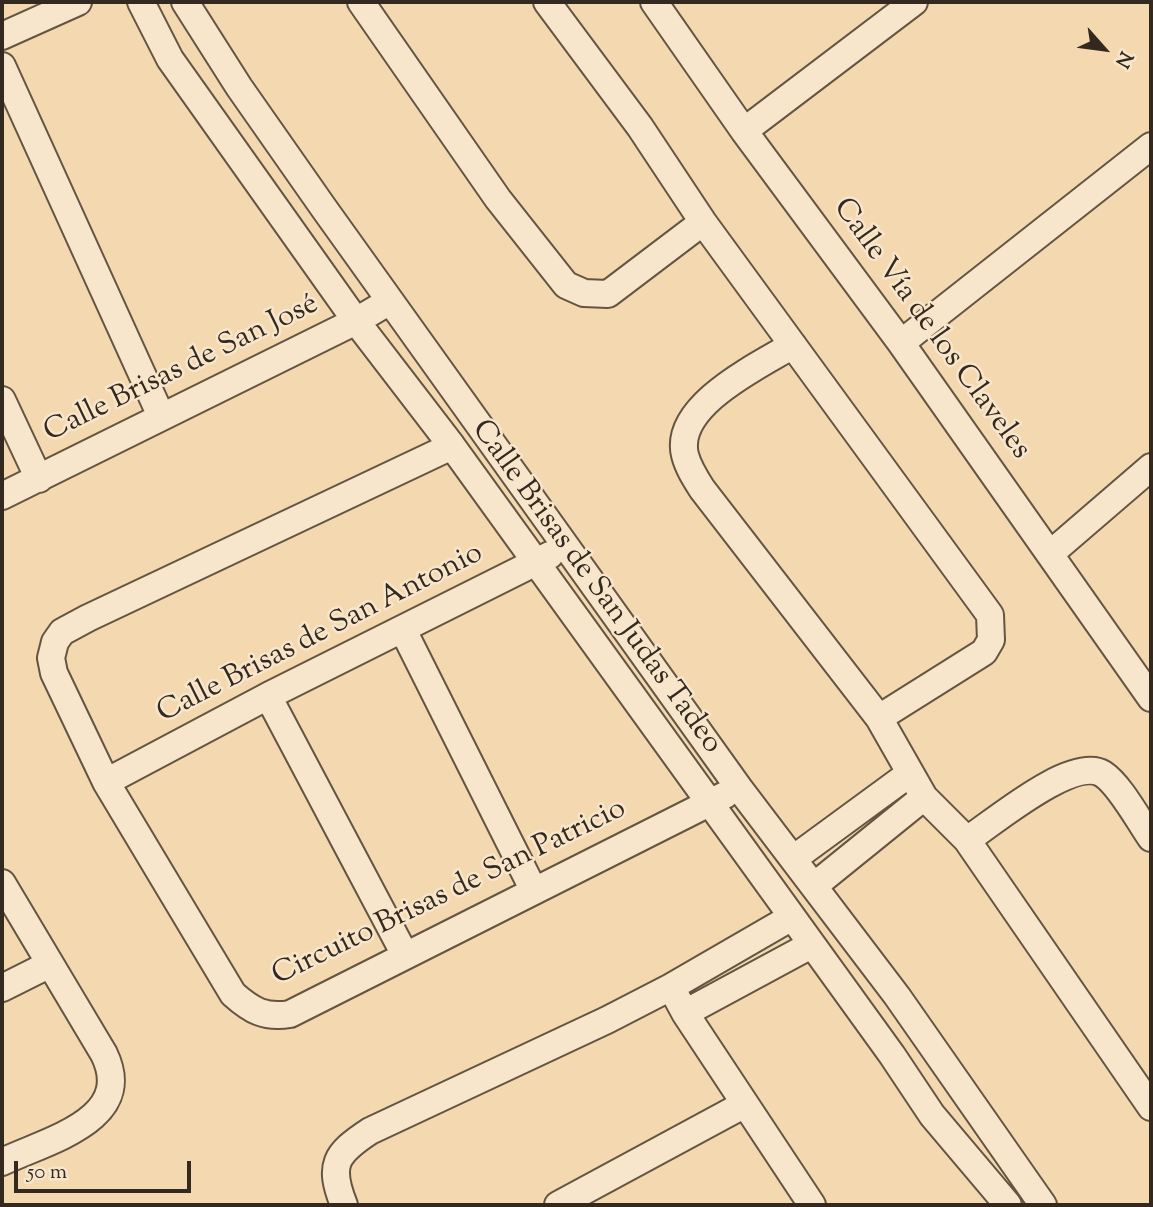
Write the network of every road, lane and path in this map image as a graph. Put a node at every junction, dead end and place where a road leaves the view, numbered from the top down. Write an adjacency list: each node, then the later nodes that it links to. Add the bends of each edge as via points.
1 (78, 2): 8 (street)
2 (141, 2): 14 (street, Calle Brisas de San Judas Tadeo, via 170,59)
3 (185, 2): 13 (street, Calle Brisas de San Judas Tadeo, via 239,87)
4 (361, 2): 12 (street, via 498,199 566,285 584,293 608,294)
5 (547, 2): 12 (street)
6 (654, 2): 10 (street, Calle Vía de los Claveles)
7 (914, 2): 10 (street)
8 (2, 36)
9 (2, 66): 18 (street)
10 (744, 131): 15 (street, Calle Vía de los Claveles)
11 (1151, 146): 15 (street)
12 (704, 222): 16 (street)
13 (390, 301): 14 (street, Calle Brisas de San José); 23 (street, Calle Brisas de San Judas Tadeo)
14 (356, 321): 18 (street, Calle Brisas de San José); 19 (street, Calle Brisas de San Judas Tadeo)
15 (901, 343): 24 (street, Calle Vía de los Claveles)
16 (793, 345): 29 (street, via 697,410 688,424 685,454 702,489); 29 (street, via 990,615 991,640 984,652)
17 (2, 400): 21 (street)
18 (161, 416): 21 (street, Calle Brisas de San José)
19 (452, 446): 25 (street, Calle Brisas de San Judas Tadeo); 31 (street, Circuito Brisas de San Patricio, via 62,632 52,649 54,673)
20 (1151, 467): 24 (street)
21 (39, 479): 22 (street, Calle Brisas de San José)
22 (2, 496)
23 (565, 546): 25 (street, Calle Brisas de San Antonio); 32 (street, Calle Brisas de San Judas Tadeo)
24 (1050, 554): 28 (street, Calle Vía de los Claveles)
25 (535, 565): 26 (street, Calle Brisas de San Antonio); 34 (street, Calle Brisas de San Judas Tadeo)
26 (403, 630): 27 (street, Calle Brisas de San Antonio); 40 (street)
27 (268, 696): 31 (street, Calle Brisas de San Antonio); 43 (street)
28 (1151, 698)
29 (879, 718): 30 (street)
30 (909, 774): 33 (street); 37 (street)
31 (106, 782): 43 (street, Circuito Brisas de San Patricio, via 233,994 256,1012 270,1017 290,1014)
32 (740, 788): 34 (street, Circuito Brisas de San Patricio); 37 (street, Calle Brisas de San Judas Tadeo)
33 (924, 797): 36 (street); 39 (street)
34 (708, 803): 40 (street, Circuito Brisas de San Patricio); 41 (street, Calle Brisas de San Judas Tadeo)
35 (1151, 838): 36 (street, via 1102,773 1079,770 1056,779)
36 (967, 840): 50 (street)
37 (793, 859): 39 (street, Calle Brisas de San Judas Tadeo)
38 (2, 883): 44 (street)
39 (814, 886): 49 (street, Calle Brisas de San Judas Tadeo)
40 (534, 891): 43 (street, Circuito Brisas de San Patricio)
41 (792, 917): 42 (street, Calle Brisas de San Judas Tadeo); 45 (street)
42 (811, 945): 47 (street); 51 (street, Calle Brisas de San Judas Tadeo)
43 (405, 955)
44 (48, 965): 46 (street); 52 (street, via 111,1068 109,1099 87,1122)
45 (671, 987): 47 (street); 53 (street, via 349,1145 334,1172)
46 (2, 988)
47 (685, 1013): 48 (street)
48 (745, 1104): 54 (street); 55 (street)
49 (973, 1105): 51 (street); 57 (street, Calle Brisas de San Judas Tadeo)
50 (1151, 1107)
51 (932, 1115): 56 (street, Calle Brisas de San Judas Tadeo)
52 (2, 1162)
53 (344, 1205)
54 (558, 1205)
55 (811, 1205)
56 (1008, 1205)
57 (1043, 1205)

